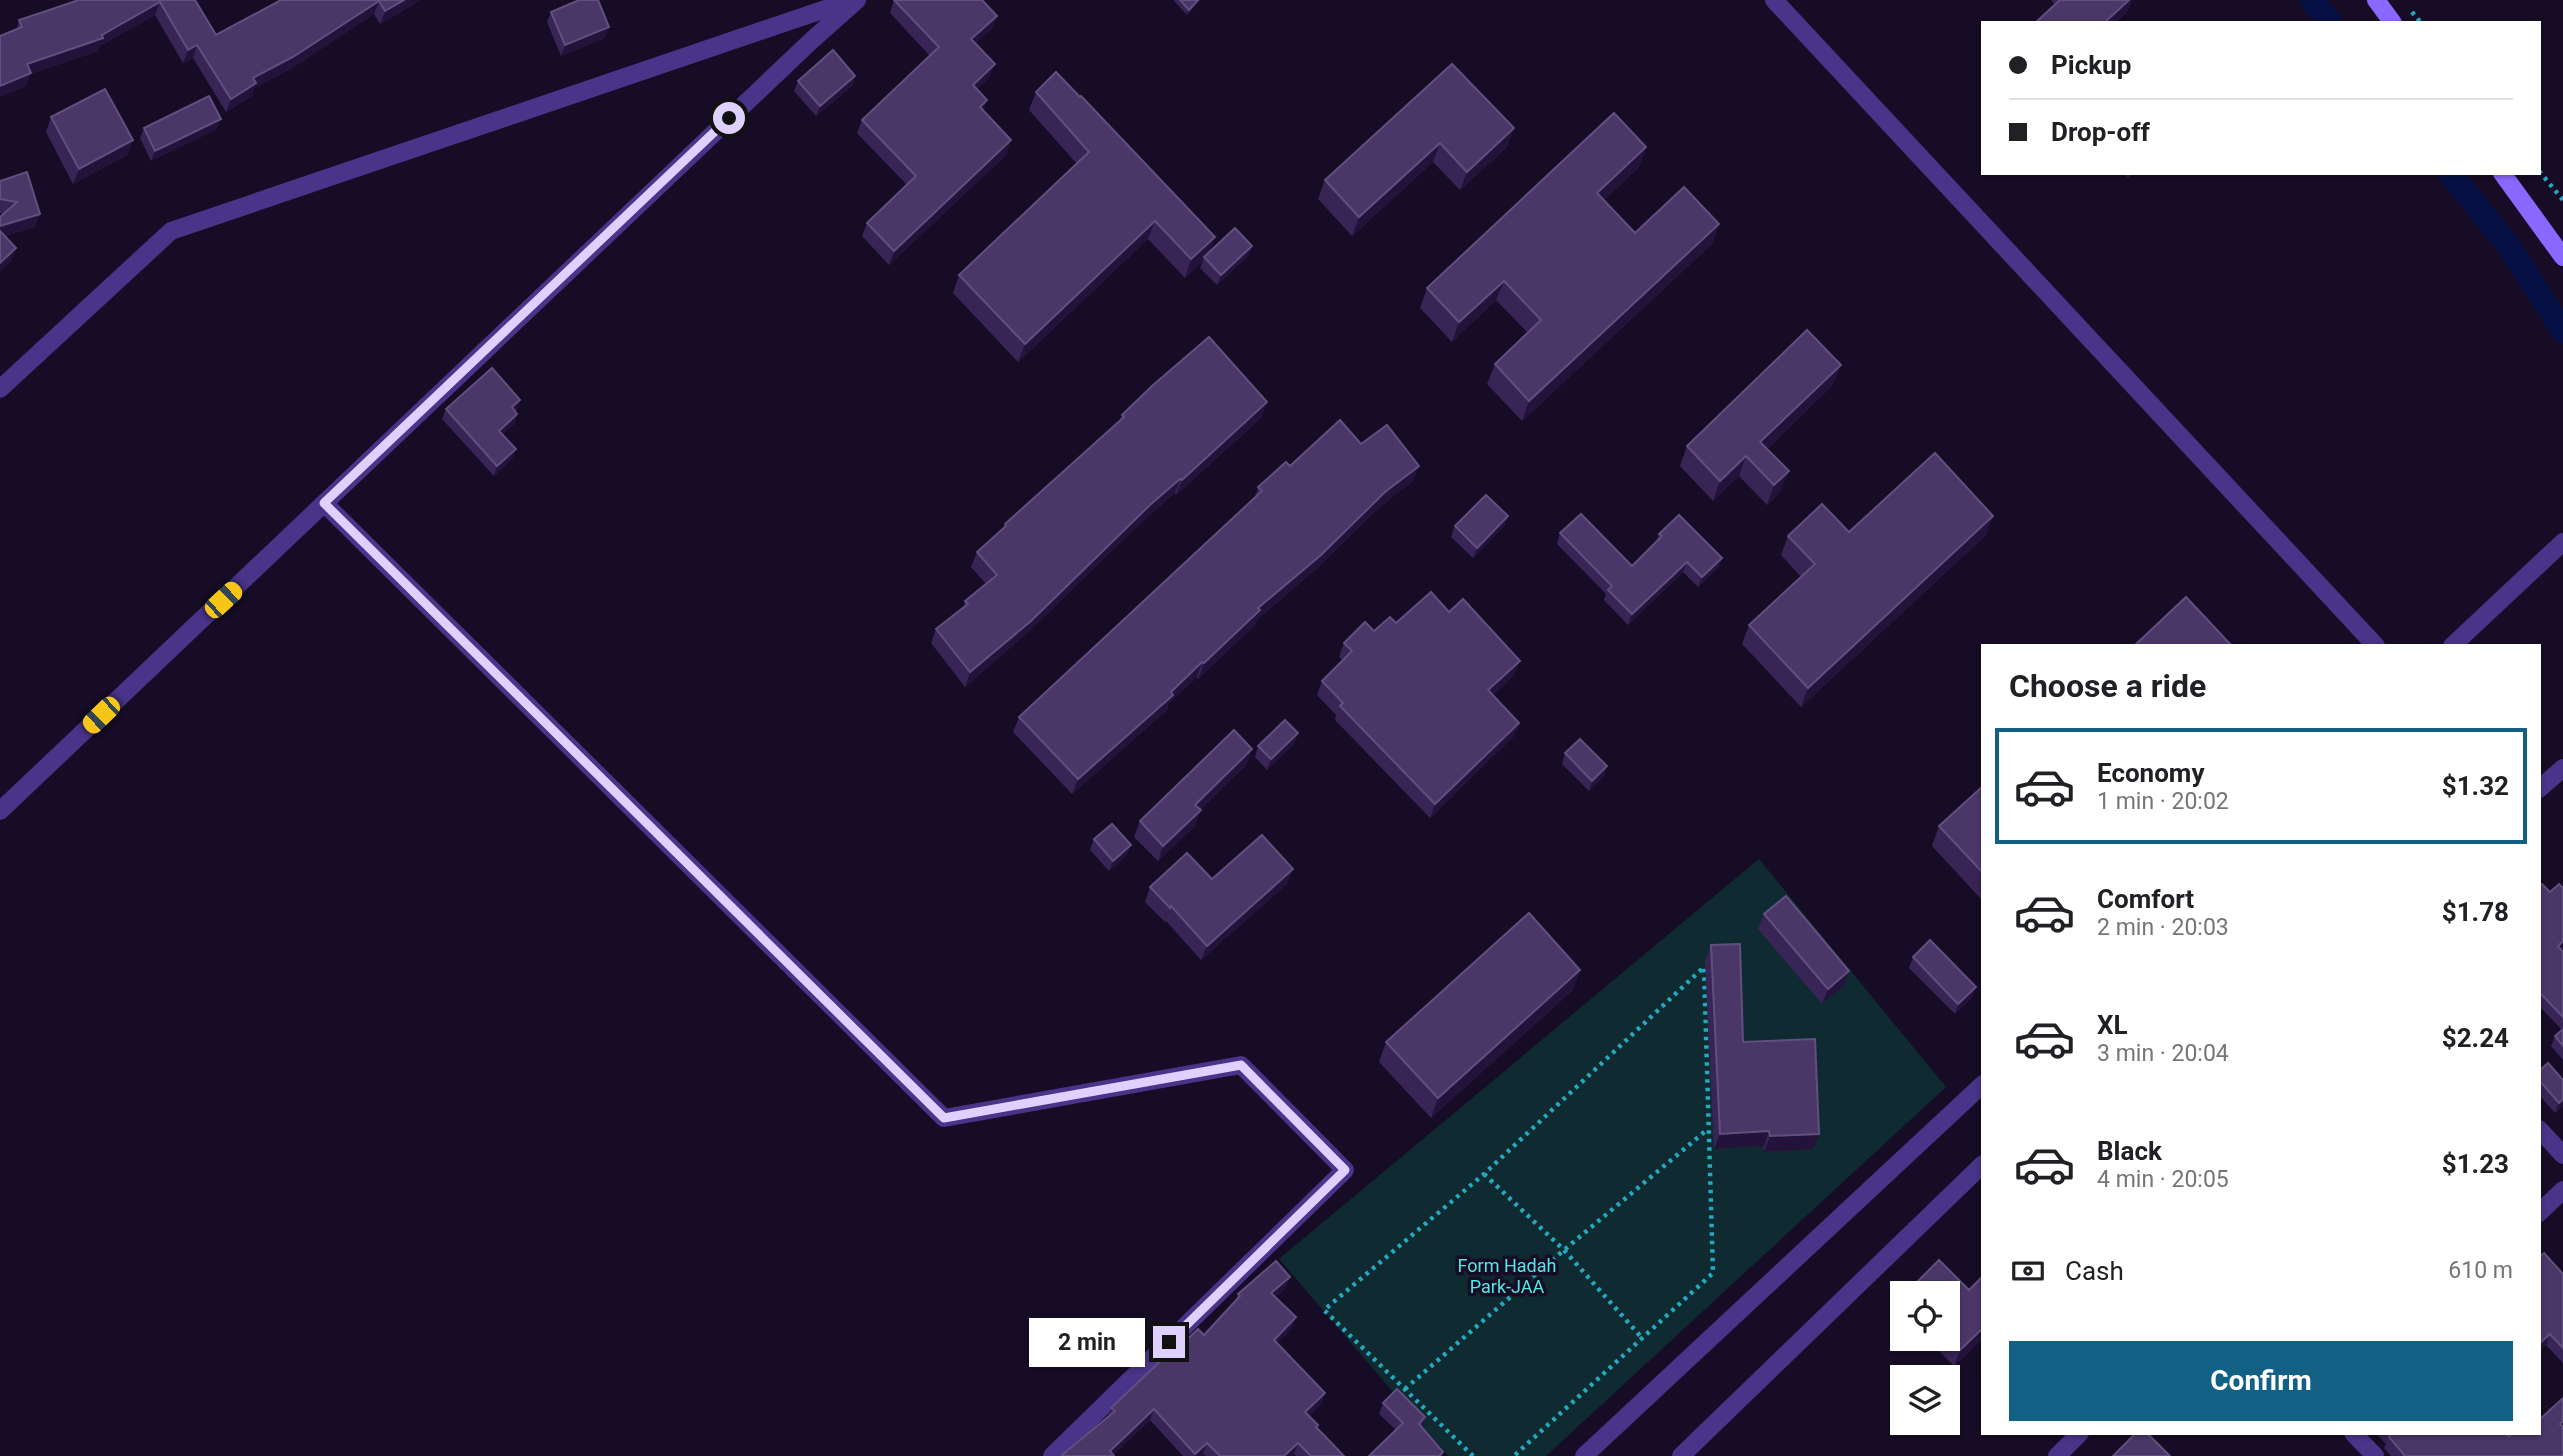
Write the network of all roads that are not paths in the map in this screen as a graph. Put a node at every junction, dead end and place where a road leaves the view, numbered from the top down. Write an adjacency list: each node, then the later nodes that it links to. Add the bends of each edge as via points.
1 (855, 0): 7 (street, via 171,231); 8 (street)
2 (1774, 0): 10 (street)
3 (2376, 0): 4 (main road)
4 (2392, 21)
5 (2503, 175): 6 (main road)
6 (2563, 257)
7 (0, 390)
8 (324, 503): 14 (street); 23 (street, via 944,1118 1241,1065 1345,1170)
9 (2563, 542): 11 (street)
10 (2374, 644)
11 (2454, 644)
12 (2563, 768): 13 (street)
13 (2541, 787)
14 (0, 811)
15 (1981, 1086): 24 (street)
16 (2541, 1131): 17 (street)
17 (2563, 1155)
18 (1981, 1166): 25 (street)
19 (2563, 1190): 20 (street)
20 (2541, 1211)
21 (2078, 1435): 26 (street)
22 (2355, 1435): 27 (street)
23 (1052, 1456)
24 (1584, 1456)
25 (1681, 1456)
26 (2057, 1456)
27 (2375, 1456)

